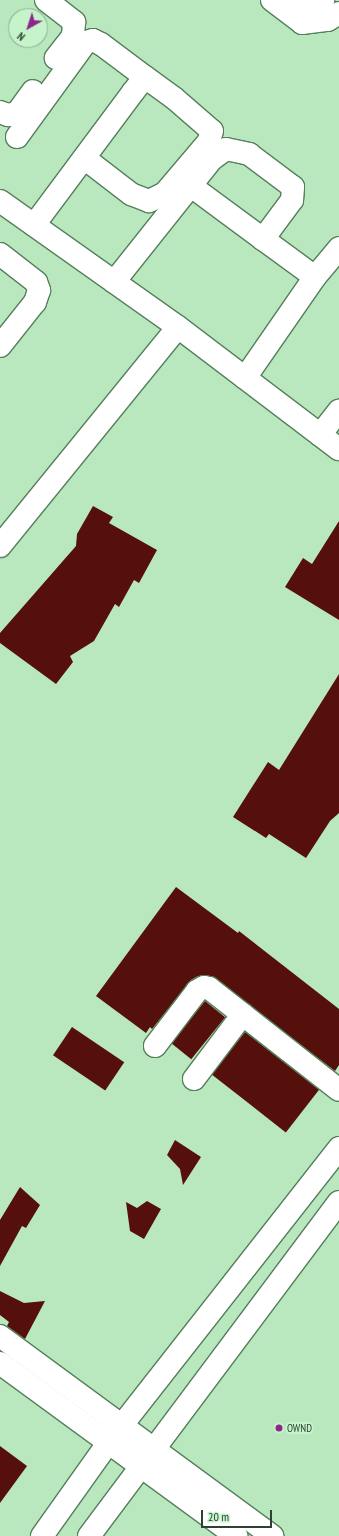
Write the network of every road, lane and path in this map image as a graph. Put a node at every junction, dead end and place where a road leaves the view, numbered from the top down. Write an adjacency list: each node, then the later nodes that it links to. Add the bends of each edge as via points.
1 (46, 0): 7 (street, via 71,18 74,22 73,36 16,113 8,115)
2 (272, 0): 5 (street, via 302,23 328,20)
3 (299, 0): 4 (street, via 316,5)
4 (323, 0)
5 (339, 13)
6 (145, 77): 8 (street, via 101,44 93,40 86,42); 9 (street); 9 (street, via 202,120 212,131 209,141 165,194 149,201 131,194)
7 (0, 112)
8 (17, 137)
9 (84, 158): 12 (street)
10 (191, 186): 13 (street); 13 (street, via 212,159 226,149 249,154 255,158 293,187 292,200); 17 (street)
11 (0, 202): 12 (street)
12 (34, 225): 17 (street)
13 (263, 239): 16 (street)
14 (339, 248): 16 (street)
15 (0, 254): 19 (street, via 36,282 39,290 35,302)
16 (315, 277): 20 (street)
17 (114, 282): 18 (street)
18 (178, 327): 20 (street); 24 (street)
19 (0, 346)
20 (245, 378): 22 (street)
21 (339, 411): 22 (street)
22 (320, 435): 23 (street)
23 (339, 449)
24 (0, 546)
25 (243, 1014): 26 (street, via 204,987 197,991); 27 (street); 28 (street)
26 (155, 1046)
27 (194, 1079)
28 (339, 1090)
29 (339, 1148): 33 (street)
30 (339, 1202): 35 (street)
31 (0, 1336): 33 (street)
32 (0, 1363): 34 (street)
33 (121, 1425): 34 (street); 35 (street)
34 (108, 1443): 35 (street); 36 (street)
35 (146, 1457): 37 (street); 38 (street); 39 (street)
36 (42, 1536)
37 (89, 1536)
38 (236, 1536)
39 (272, 1536)

